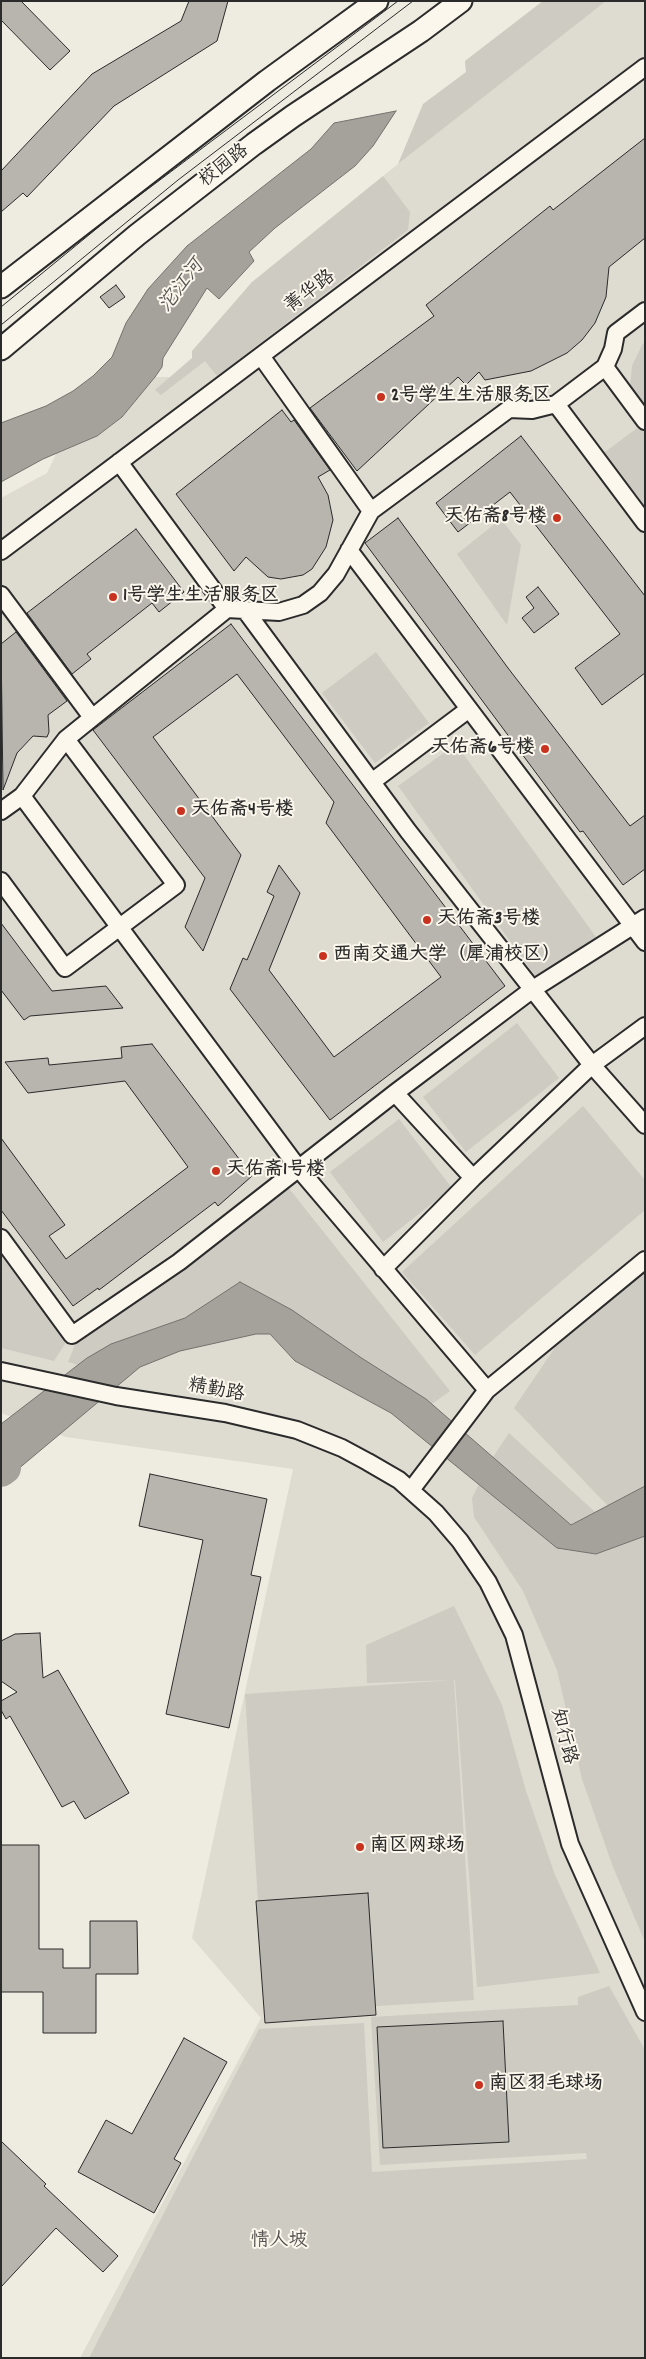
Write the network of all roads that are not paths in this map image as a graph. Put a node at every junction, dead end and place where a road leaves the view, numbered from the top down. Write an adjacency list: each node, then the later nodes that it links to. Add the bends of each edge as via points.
1 (461, 1): 6 (street, 校园路, via 293,116 137,235)
2 (371, 6): 4 (street, via 267,81)
3 (645, 67): 7 (street, 菁华路)
4 (1, 287)
5 (645, 311): 8 (street, via 616,333)
6 (1, 349)
7 (261, 356): 11 (street, 菁华路); 12 (street)
8 (605, 367): 9 (street); 10 (street)
9 (556, 404): 12 (street, via 532,410 509,409); 13 (street)
10 (645, 421)
11 (119, 462): 15 (street, 菁华路); 17 (street)
12 (372, 512): 14 (street)
13 (645, 523)
14 (349, 550): 18 (street, via 336,574 320,593 303,605 279,612); 19 (street)
15 (1, 551)
16 (1, 595): 20 (street)
17 (227, 608): 18 (street); 20 (street)
18 (245, 610): 22 (street)
19 (469, 708): 22 (street); 26 (street)
20 (91, 716): 21 (street)
21 (66, 739): 23 (street); 27 (street, via 176,885)
22 (373, 781): 29 (street, via 408,831)
23 (22, 796): 24 (street); 27 (street)
24 (1, 811)
25 (1, 882): 27 (street, via 65,968)
26 (639, 922): 28 (street); 29 (street)
27 (119, 928): 34 (street)
28 (645, 942)
29 (533, 989): 31 (street); 32 (street)
30 (645, 1026): 31 (street)
31 (592, 1065): 33 (street); 35 (street)
32 (395, 1093): 34 (street); 35 (street)
33 (645, 1125)
34 (299, 1169): 36 (street, via 179,1262 72,1335); 38 (street)
35 (473, 1178): 38 (street)
36 (1, 1238)
37 (645, 1260): 40 (street)
38 (383, 1269): 40 (street)
39 (1, 1371): 41 (street, 精勤路, via 290,1428 342,1448)
40 (488, 1390): 41 (street)
41 (411, 1490): 42 (street, 知行路, via 460,1541 503,1608 521,1656 570,1844)
42 (645, 2012)

